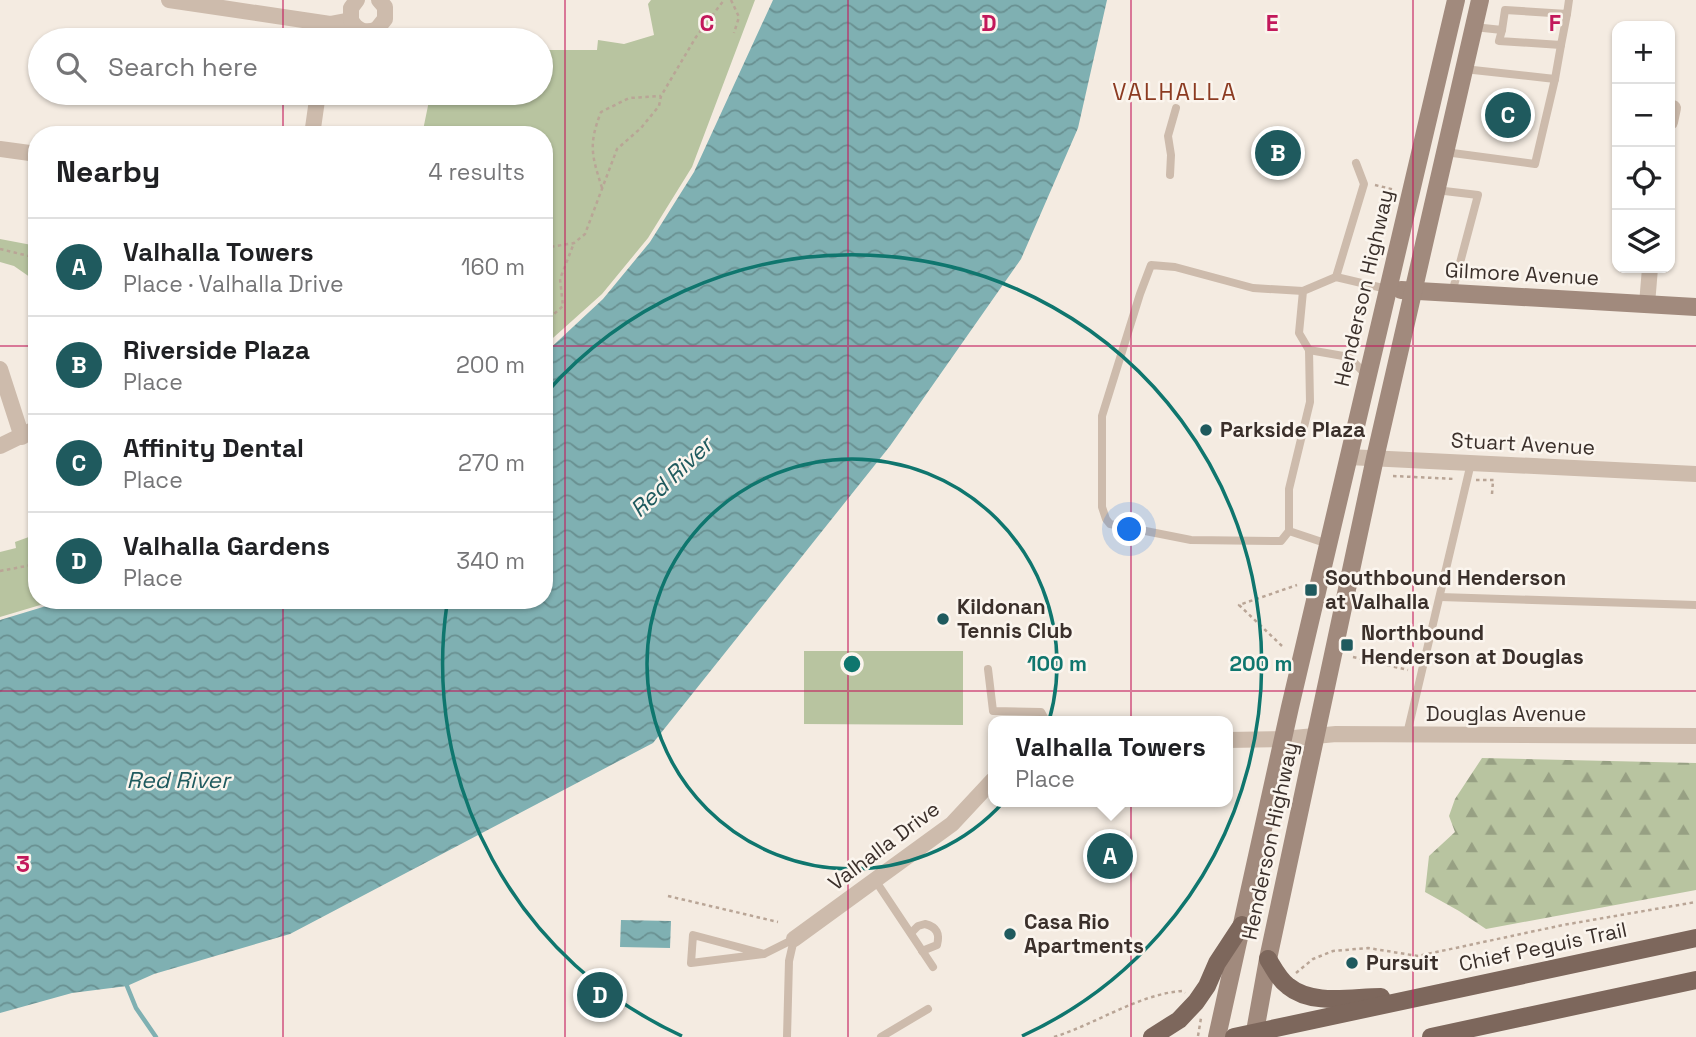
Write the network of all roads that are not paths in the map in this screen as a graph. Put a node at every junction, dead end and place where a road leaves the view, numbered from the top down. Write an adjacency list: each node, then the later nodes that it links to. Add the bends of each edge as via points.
1 (169, 0): 7 (street)
2 (357, 0): 9 (street)
3 (379, 0): 14 (street, via 386,12)
4 (1456, 0): 30 (main road, Henderson Highway)
5 (1480, 0): 10 (main road, Henderson Highway)
6 (1569, 0): 8 (lane)
7 (257, 7): 11 (street)
8 (1567, 14): 15 (lane, via 1505,10); 16 (lane)
9 (351, 20): 12 (street); 13 (street)
10 (1474, 27): 15 (lane); 17 (main road, Henderson Highway)
11 (317, 28)
12 (336, 28)
13 (358, 28)
14 (378, 28)
15 (1502, 30): 16 (lane, via 1499,41)
16 (1562, 45): 18 (lane)
17 (1464, 69): 18 (lane); 23 (main road, Henderson Highway)
18 (1555, 79): 23 (lane, via 1535,164)
19 (316, 105): 21 (street)
20 (1176, 108): 26 (lane, via 1168,136)
21 (313, 126)
22 (0, 149): 24 (street)
23 (1445, 152): 27 (main road, Henderson Highway)
24 (28, 153)
25 (1356, 163): 29 (lane, via 1364,184)
26 (1170, 175)
27 (1436, 190): 31 (main road, Henderson Highway); 33 (lane, via 1478,195)
28 (1650, 273): 34 (street)
29 (1336, 277): 30 (lane); 32 (lane)
30 (1387, 289): 31 (main road, Gilmore Avenue); 38 (main road, Henderson Highway)
31 (1413, 290): 33 (main road, Gilmore Avenue); 43 (main road, Henderson Highway)
32 (1303, 291): 36 (lane, via 1299,333); 46 (lane, via 1253,288 1151,265 1102,416 1102,507 1110,524 1192,540 1280,541)
33 (1452, 293): 34 (main road, Gilmore Avenue)
34 (1647, 304): 35 (main road, Gilmore Avenue)
35 (1696, 307)
36 (1310, 350): 38 (lane, via 1345,355); 46 (lane, via 1310,402 1289,489)
37 (0, 369): 40 (street)
38 (1367, 377): 42 (main road, Henderson Highway)
39 (28, 433): 40 (street)
40 (22, 437): 41 (street)
41 (0, 446)
42 (1348, 457): 43 (street, Stuart Avenue); 47 (main road, Henderson Highway)
43 (1375, 458): 44 (street, Stuart Avenue); 53 (main road, Henderson Highway)
44 (1471, 463): 45 (street, Stuart Avenue); 48 (lane)
45 (1696, 474)
46 (1289, 531): 47 (lane)
47 (1328, 544): 55 (main road, Henderson Highway)
48 (1440, 597): 49 (lane); 52 (lane)
49 (1696, 605)
50 (988, 669): 51 (lane, via 993,711 1041,712)
51 (1043, 716)
52 (1407, 734): 53 (street, Douglas Avenue); 54 (street, Douglas Avenue)
53 (1316, 736): 55 (street); 65 (main road, Henderson Highway)
54 (1696, 736)
55 (1283, 739): 56 (street); 59 (main road, Henderson Highway)
56 (1233, 740)
57 (988, 785): 58 (street, Valhalla Drive, via 952,824)
58 (875, 880): 60 (lane); 62 (street, Valhalla Drive)
59 (1242, 925): 73 (main road, via 1192,1008); 74 (main road, Henderson Highway)
60 (911, 933): 63 (lane); 63 (lane, via 925,924 935,928 937,945)
61 (1696, 937): 68 (main road, Chief Peguis Trail)
62 (793, 939): 64 (lane); 71 (lane)
63 (922, 950): 66 (lane)
64 (764, 954): 64 (lane, via 691,963 693,935)
65 (1268, 960): 68 (main road, via 1286,985 1301,994); 70 (main road, Henderson Highway)
66 (933, 967)
67 (1696, 980): 76 (main road)
68 (1412, 998): 70 (main road, Chief Peguis Trail)
69 (928, 1010): 72 (lane)
70 (1254, 1035): 75 (main road, Chief Peguis Trail)
71 (787, 1037)
72 (881, 1037)
73 (1152, 1037)
74 (1217, 1037)
75 (1234, 1037)
76 (1431, 1037)

